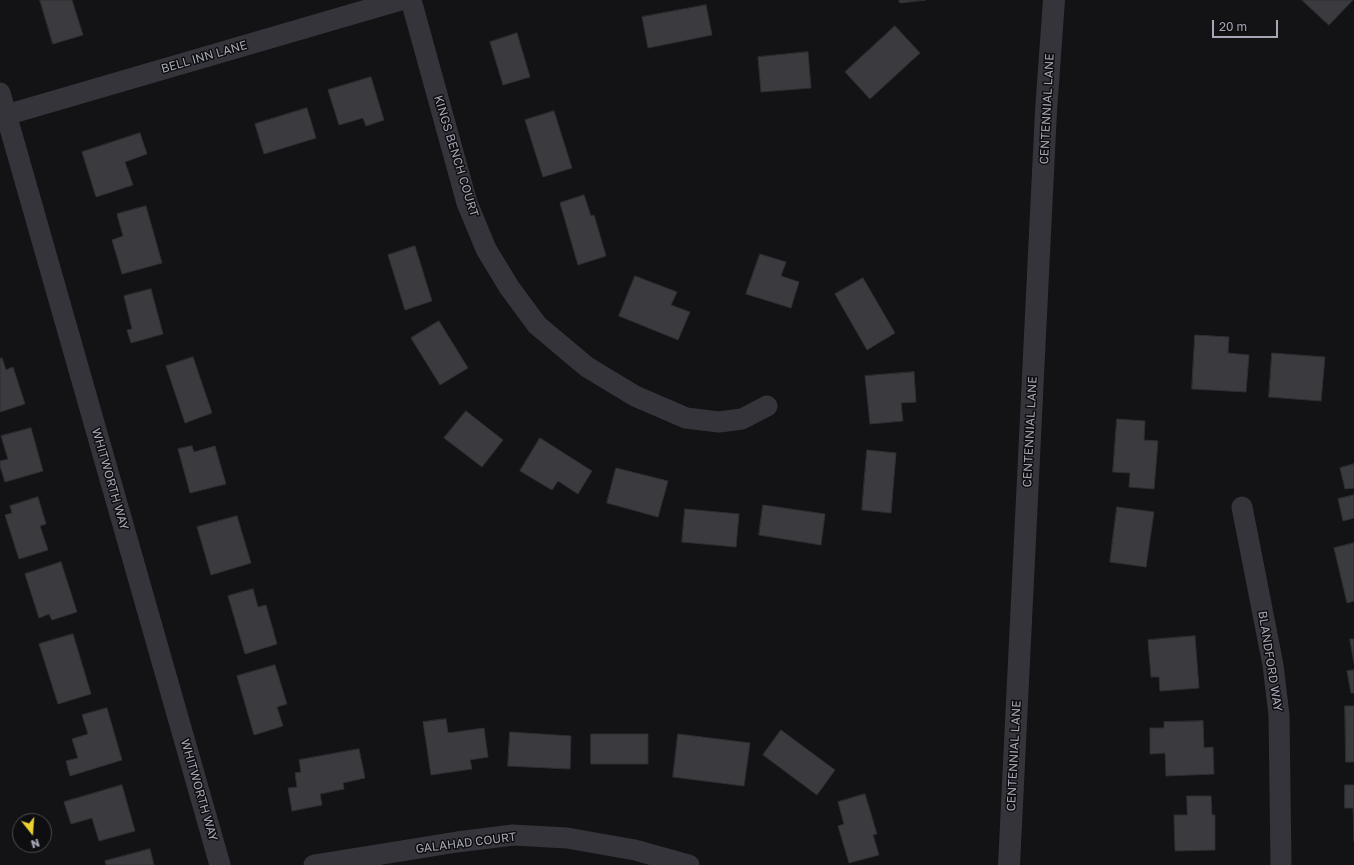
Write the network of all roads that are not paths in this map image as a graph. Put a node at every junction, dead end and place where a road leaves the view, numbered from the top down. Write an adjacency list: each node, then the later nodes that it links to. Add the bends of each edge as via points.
1 (401, 0): 5 (street, BELL INN LANE)
2 (411, 0): 6 (street, KINGS BENCH COURT, via 467,203 486,249 509,287 537,325 586,367 635,396 686,418 719,422 742,419)
3 (1054, 0): 11 (street, CENTENNIAL LANE, via 1046,111)
4 (0, 93): 5 (street, WHITWORTH WAY)
5 (6, 115): 8 (street, WHITWORTH WAY)
6 (767, 406)
7 (1242, 507): 12 (street, BLANDFORD WAY, via 1273,665 1279,715)
8 (220, 865)
9 (314, 865): 10 (street, GALAHAD COURT, via 513,835 567,838 635,850)
10 (689, 865)
11 (1009, 865)
12 (1281, 865)

